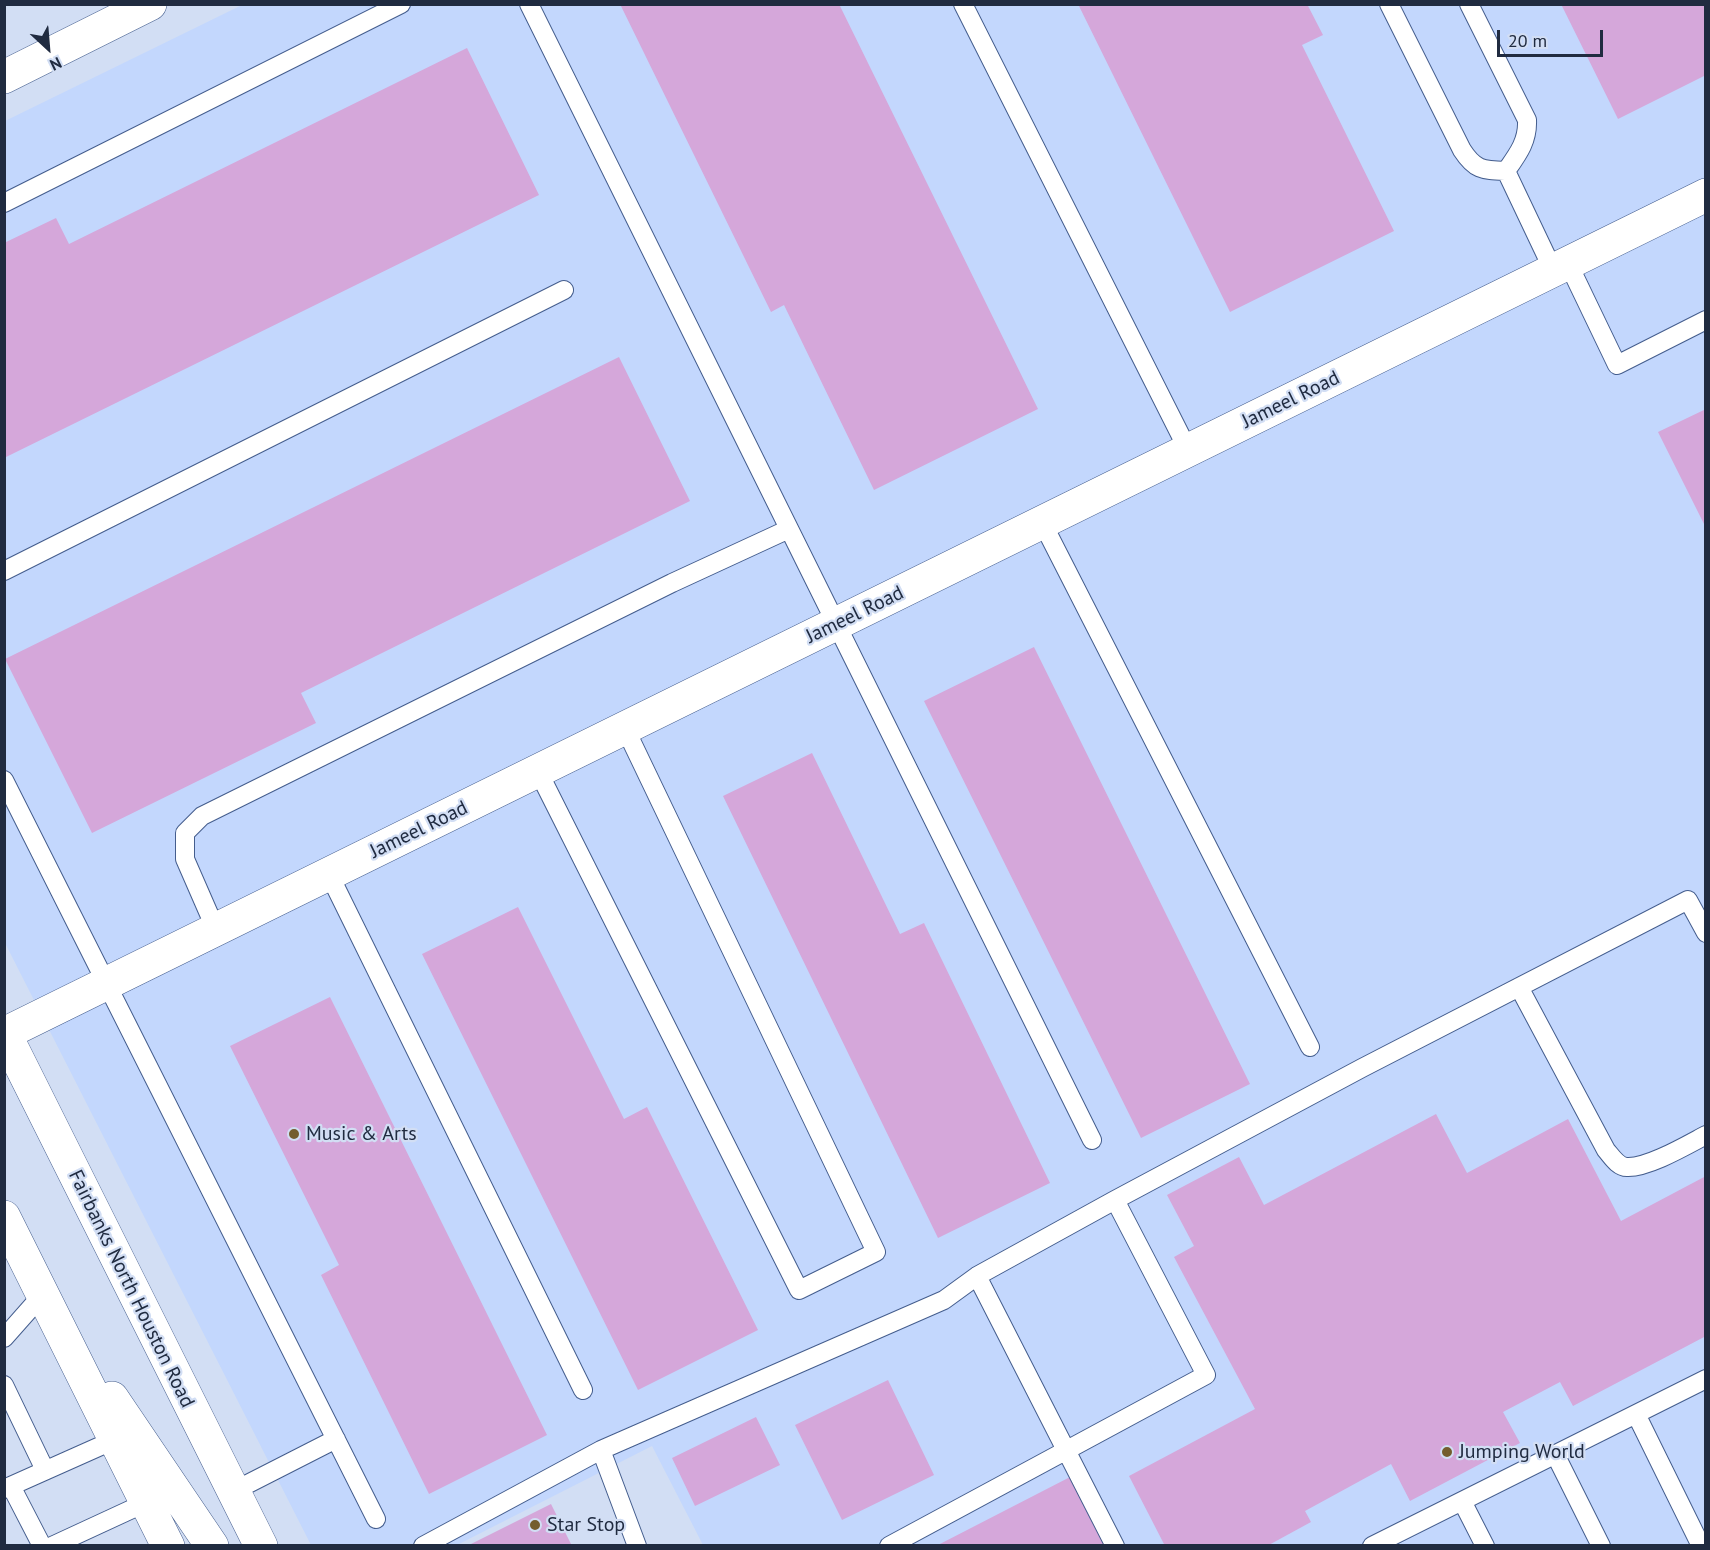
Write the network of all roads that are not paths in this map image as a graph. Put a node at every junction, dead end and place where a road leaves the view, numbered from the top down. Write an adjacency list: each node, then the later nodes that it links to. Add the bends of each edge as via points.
1 (150, 4): 7 (street)
2 (401, 4): 10 (lane)
3 (529, 4): 16 (lane)
4 (963, 4): 14 (lane)
5 (1389, 4): 8 (lane, via 1472,165)
6 (1469, 4): 8 (lane, via 1527,120 1521,151)
7 (4, 77)
8 (1506, 171): 11 (lane)
9 (1706, 195): 11 (street, Jameel Road)
10 (4, 203)
11 (1560, 267): 13 (lane, via 1617,365); 14 (street, Jameel Road)
12 (564, 290): 17 (lane)
13 (1706, 320)
14 (1188, 450): 15 (street, Jameel Road)
15 (1042, 522): 18 (street, Jameel Road); 28 (lane)
16 (789, 529): 18 (lane); 23 (lane, via 202,816 185,832 185,859)
17 (4, 570)
18 (836, 624): 19 (street, Jameel Road); 30 (lane)
19 (625, 728): 20 (street, Jameel Road); 20 (lane, via 876,1252 799,1290)
20 (538, 771): 22 (street, Jameel Road)
21 (4, 780): 25 (lane)
22 (329, 874): 23 (street, Jameel Road); 38 (lane)
23 (216, 930): 25 (street, Jameel Road)
24 (1706, 933): 26 (lane, via 1688,900)
25 (107, 984): 27 (street, Jameel Road); 40 (lane)
26 (1519, 987): 29 (lane, via 1606,1150 1619,1165 1628,1168 1654,1160); 31 (lane)
27 (5, 1033): 47 (street, Fairbanks North Houston Road)
28 (1310, 1047)
29 (1706, 1135)
30 (1092, 1140)
31 (1115, 1200): 33 (lane); 42 (lane, via 1206,1376)
32 (4, 1217): 34 (street)
33 (977, 1276): 42 (lane); 43 (lane, via 944,1300)
34 (43, 1294): 35 (lane); 41 (street); 55 (street)
35 (4, 1338)
36 (1706, 1379): 39 (lane)
37 (4, 1385): 45 (lane)
38 (583, 1390)
39 (1636, 1414): 44 (lane); 63 (lane)
40 (336, 1439): 47 (lane); 50 (lane)
41 (114, 1440): 45 (lane); 49 (street)
42 (1064, 1449): 59 (lane); 60 (lane)
43 (601, 1450): 57 (lane); 58 (lane)
44 (1555, 1454): 48 (lane); 62 (lane)
45 (45, 1470): 46 (lane)
46 (8, 1488): 52 (lane)
47 (232, 1492): 56 (street, Fairbanks North Houston Road)
48 (1462, 1501): 51 (lane); 61 (lane)
49 (145, 1503): 53 (lane); 54 (street)
50 (376, 1519)
51 (1377, 1544)
52 (42, 1545)
53 (52, 1545)
54 (168, 1545)
55 (212, 1545)
56 (261, 1545)
57 (423, 1545)
58 (637, 1545)
59 (889, 1545)
60 (1115, 1545)
61 (1485, 1545)
62 (1601, 1545)
63 (1701, 1545)

